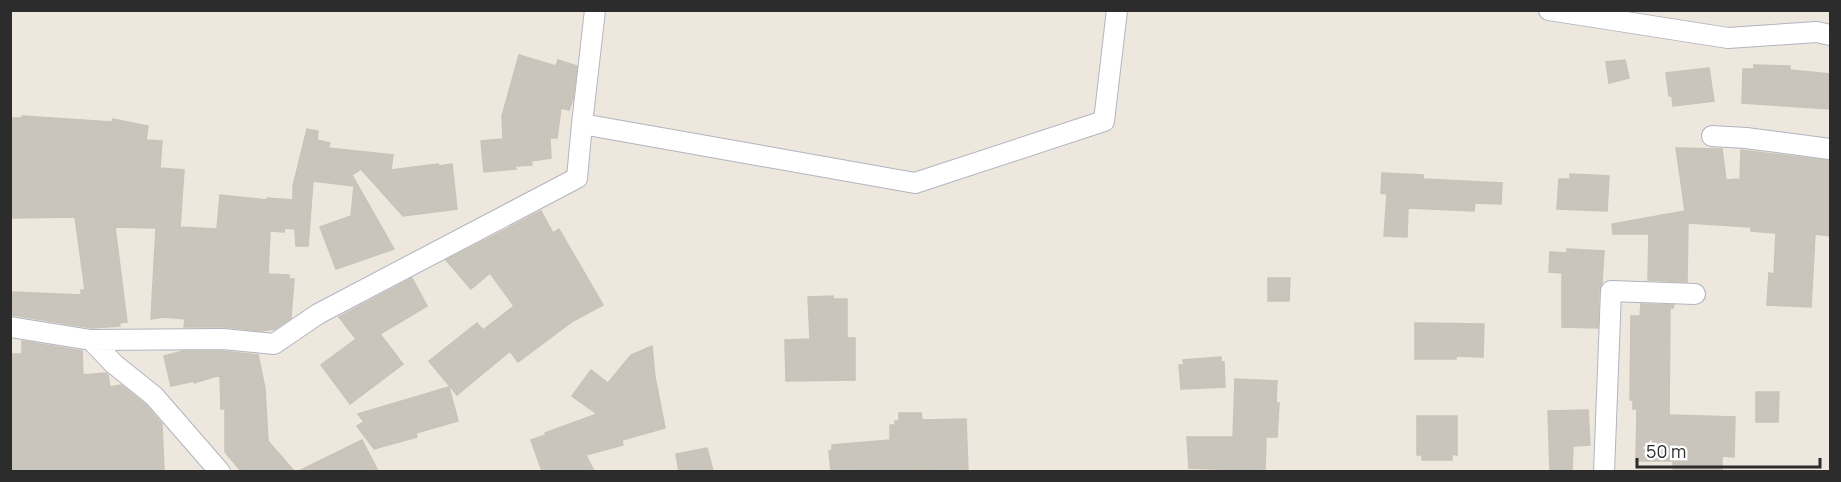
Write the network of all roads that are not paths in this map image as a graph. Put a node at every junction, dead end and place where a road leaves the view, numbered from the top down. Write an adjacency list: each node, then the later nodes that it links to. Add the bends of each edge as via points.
1 (595, 10): 5 (street)
2 (1117, 10): 5 (street, via 1104,121 915,183)
3 (1549, 10): 4 (street, via 1728,38 1817,32)
4 (1830, 35)
5 (582, 124): 10 (street, via 577,178 318,314 274,344 223,339)
6 (1712, 136): 7 (street)
7 (1830, 149)
8 (1695, 294): 12 (street, via 1611,291)
9 (10, 327): 10 (street)
10 (91, 340): 11 (street, via 154,396)
11 (220, 471)
12 (1604, 471)

